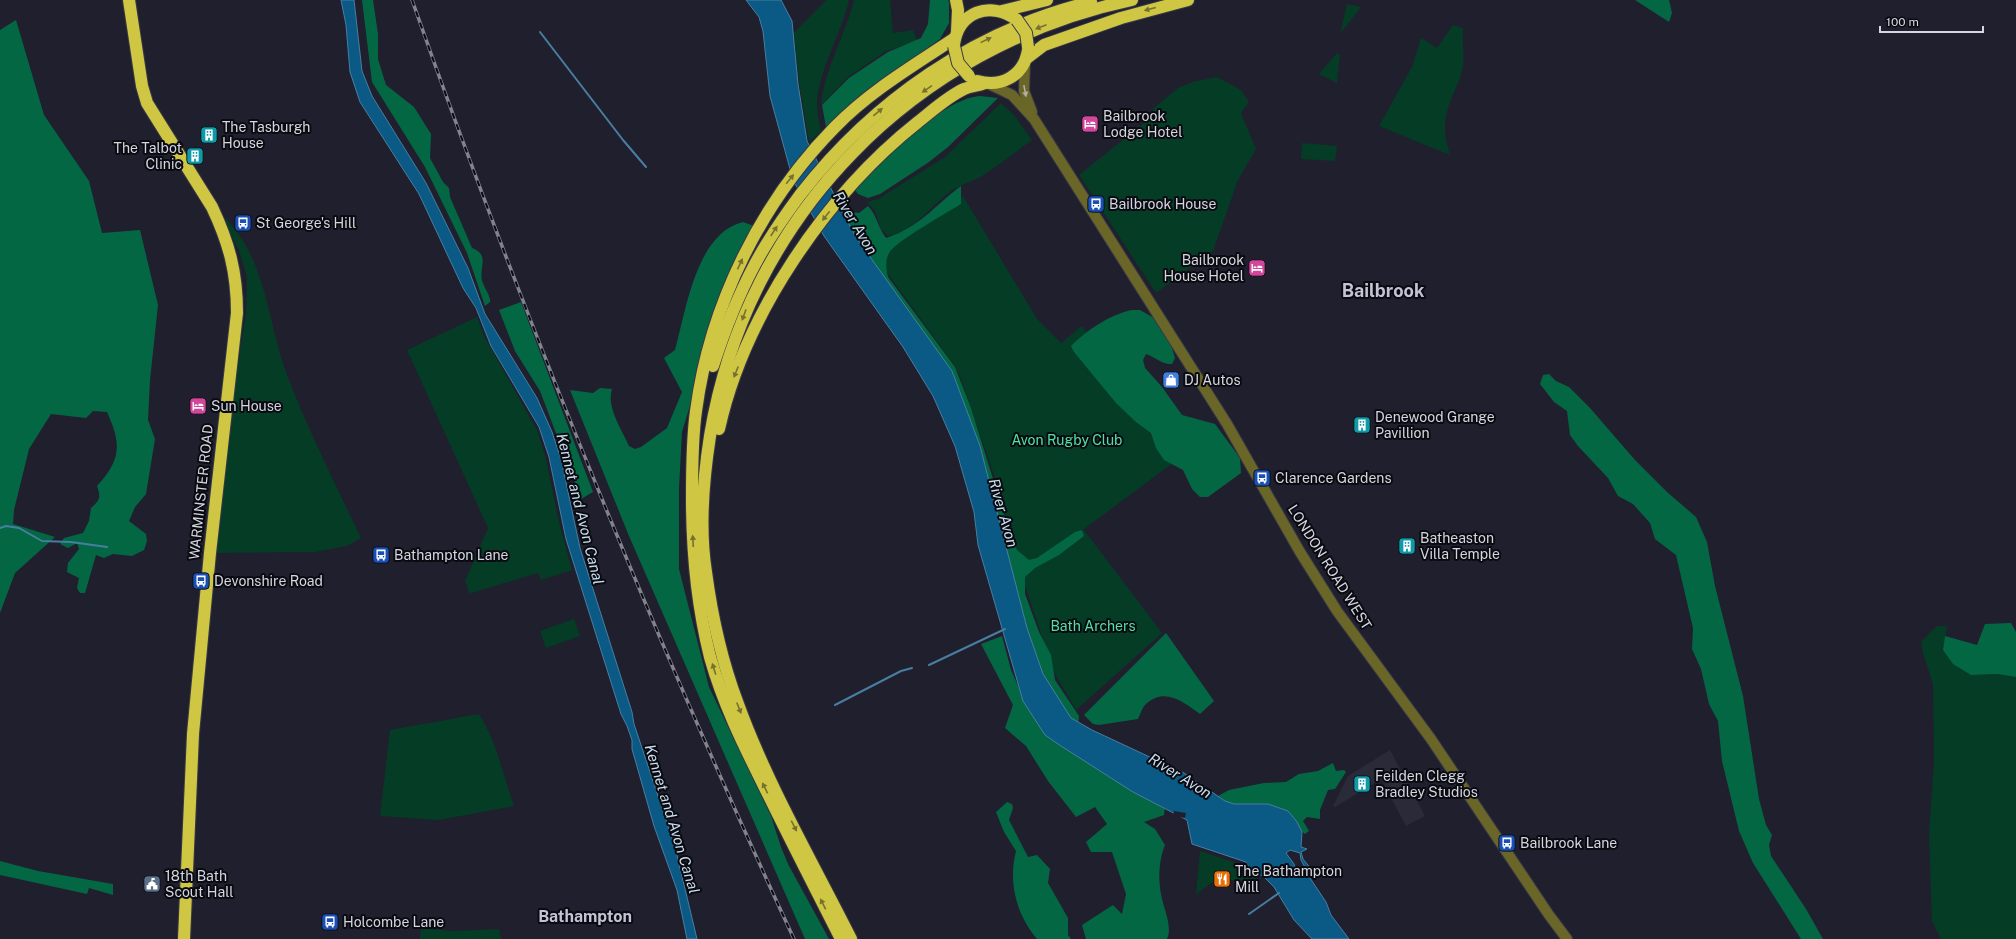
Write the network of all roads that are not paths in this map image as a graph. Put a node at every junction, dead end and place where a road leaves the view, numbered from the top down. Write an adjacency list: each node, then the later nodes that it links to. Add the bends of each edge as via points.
1 (129, 0): 15 (highway, WARMINSTER ROAD, via 147,103 212,207 228,243 237,295 192,734)
2 (956, 0): 9 (highway, via 958,10)
3 (983, 0): 8 (highway)
4 (1047, 0): 8 (highway)
5 (1098, 0): 13 (highway, one-way to 5, via 700,421 712,371 734,309 754,265 785,215 822,167 849,138 896,97 967,50 1039,17)
6 (1132, 0): 14 (highway, one-way to 14, via 1041,26 976,57 903,106 857,148 801,213 779,247 747,309 733,345 714,415 707,455 703,529 706,575)
7 (1188, 0): 10 (highway, one-way to 10, via 1121,18 1044,45)
8 (1001, 11): 9 (highway, via 977,12 965,20); 10 (highway, bridge, via 1016,20 1026,33)
9 (955, 39): 11 (highway, bridge, via 958,63 969,76); 13 (highway, one-way to 9, via 696,410 714,332 748,248 764,218 784,188 836,126 879,88)
10 (1027, 56): 11 (highway, via 1021,69 1007,81); 12 (street, LONDON ROAD WEST, one-way to 12, via 1024,91)
11 (987, 84): 12 (street, LONDON ROAD WEST, via 1012,95); 14 (highway, one-way to 14, via 963,90 934,109 869,165 820,224 770,299 732,383 716,441 707,511)
12 (1034, 119): 18 (street, LONDON ROAD WEST, via 1227,424 1337,611 1430,739)
13 (692, 492): 16 (highway, one-way to 13, via 740,738 716,676 696,587)
14 (710, 589): 17 (highway, one-way to 17, via 725,665 749,732)
15 (184, 939)
16 (841, 939)
17 (851, 939)
18 (1567, 939)

